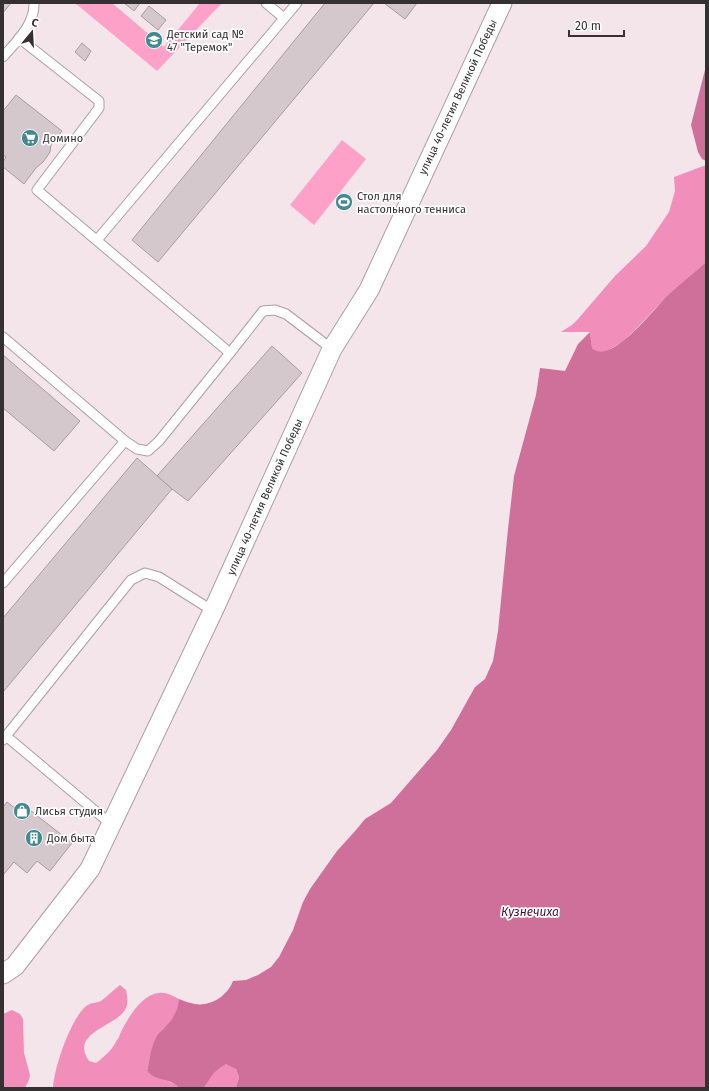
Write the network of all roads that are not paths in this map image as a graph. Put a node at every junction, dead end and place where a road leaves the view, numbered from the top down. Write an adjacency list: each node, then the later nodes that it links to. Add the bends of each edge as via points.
1 (34, 3): 6 (lane, via 30,23)
2 (266, 3): 5 (lane)
3 (297, 3): 5 (lane)
4 (502, 3): 10 (street, улица 40-летия Великой Победы, via 369,290)
5 (284, 18): 8 (lane)
6 (18, 38): 7 (lane); 8 (lane, via 99,101 99,108 37,190)
7 (3, 57)
8 (97, 240): 11 (lane)
9 (3, 337): 12 (lane)
10 (332, 349): 11 (lane, via 286,314 275,310 263,310); 14 (street, улица 40-летия Великой Победы)
11 (230, 352): 12 (lane, via 159,441 148,451 137,449)
12 (125, 441): 13 (lane)
13 (3, 583)
14 (212, 611): 15 (lane, via 159,577 145,573 132,580); 16 (street, улица 40-летия Великой Победы)
15 (5, 738): 16 (lane)
16 (112, 824): 17 (street, улица 40-летия Великой Победы, via 90,869 15,966)
17 (3, 974)

